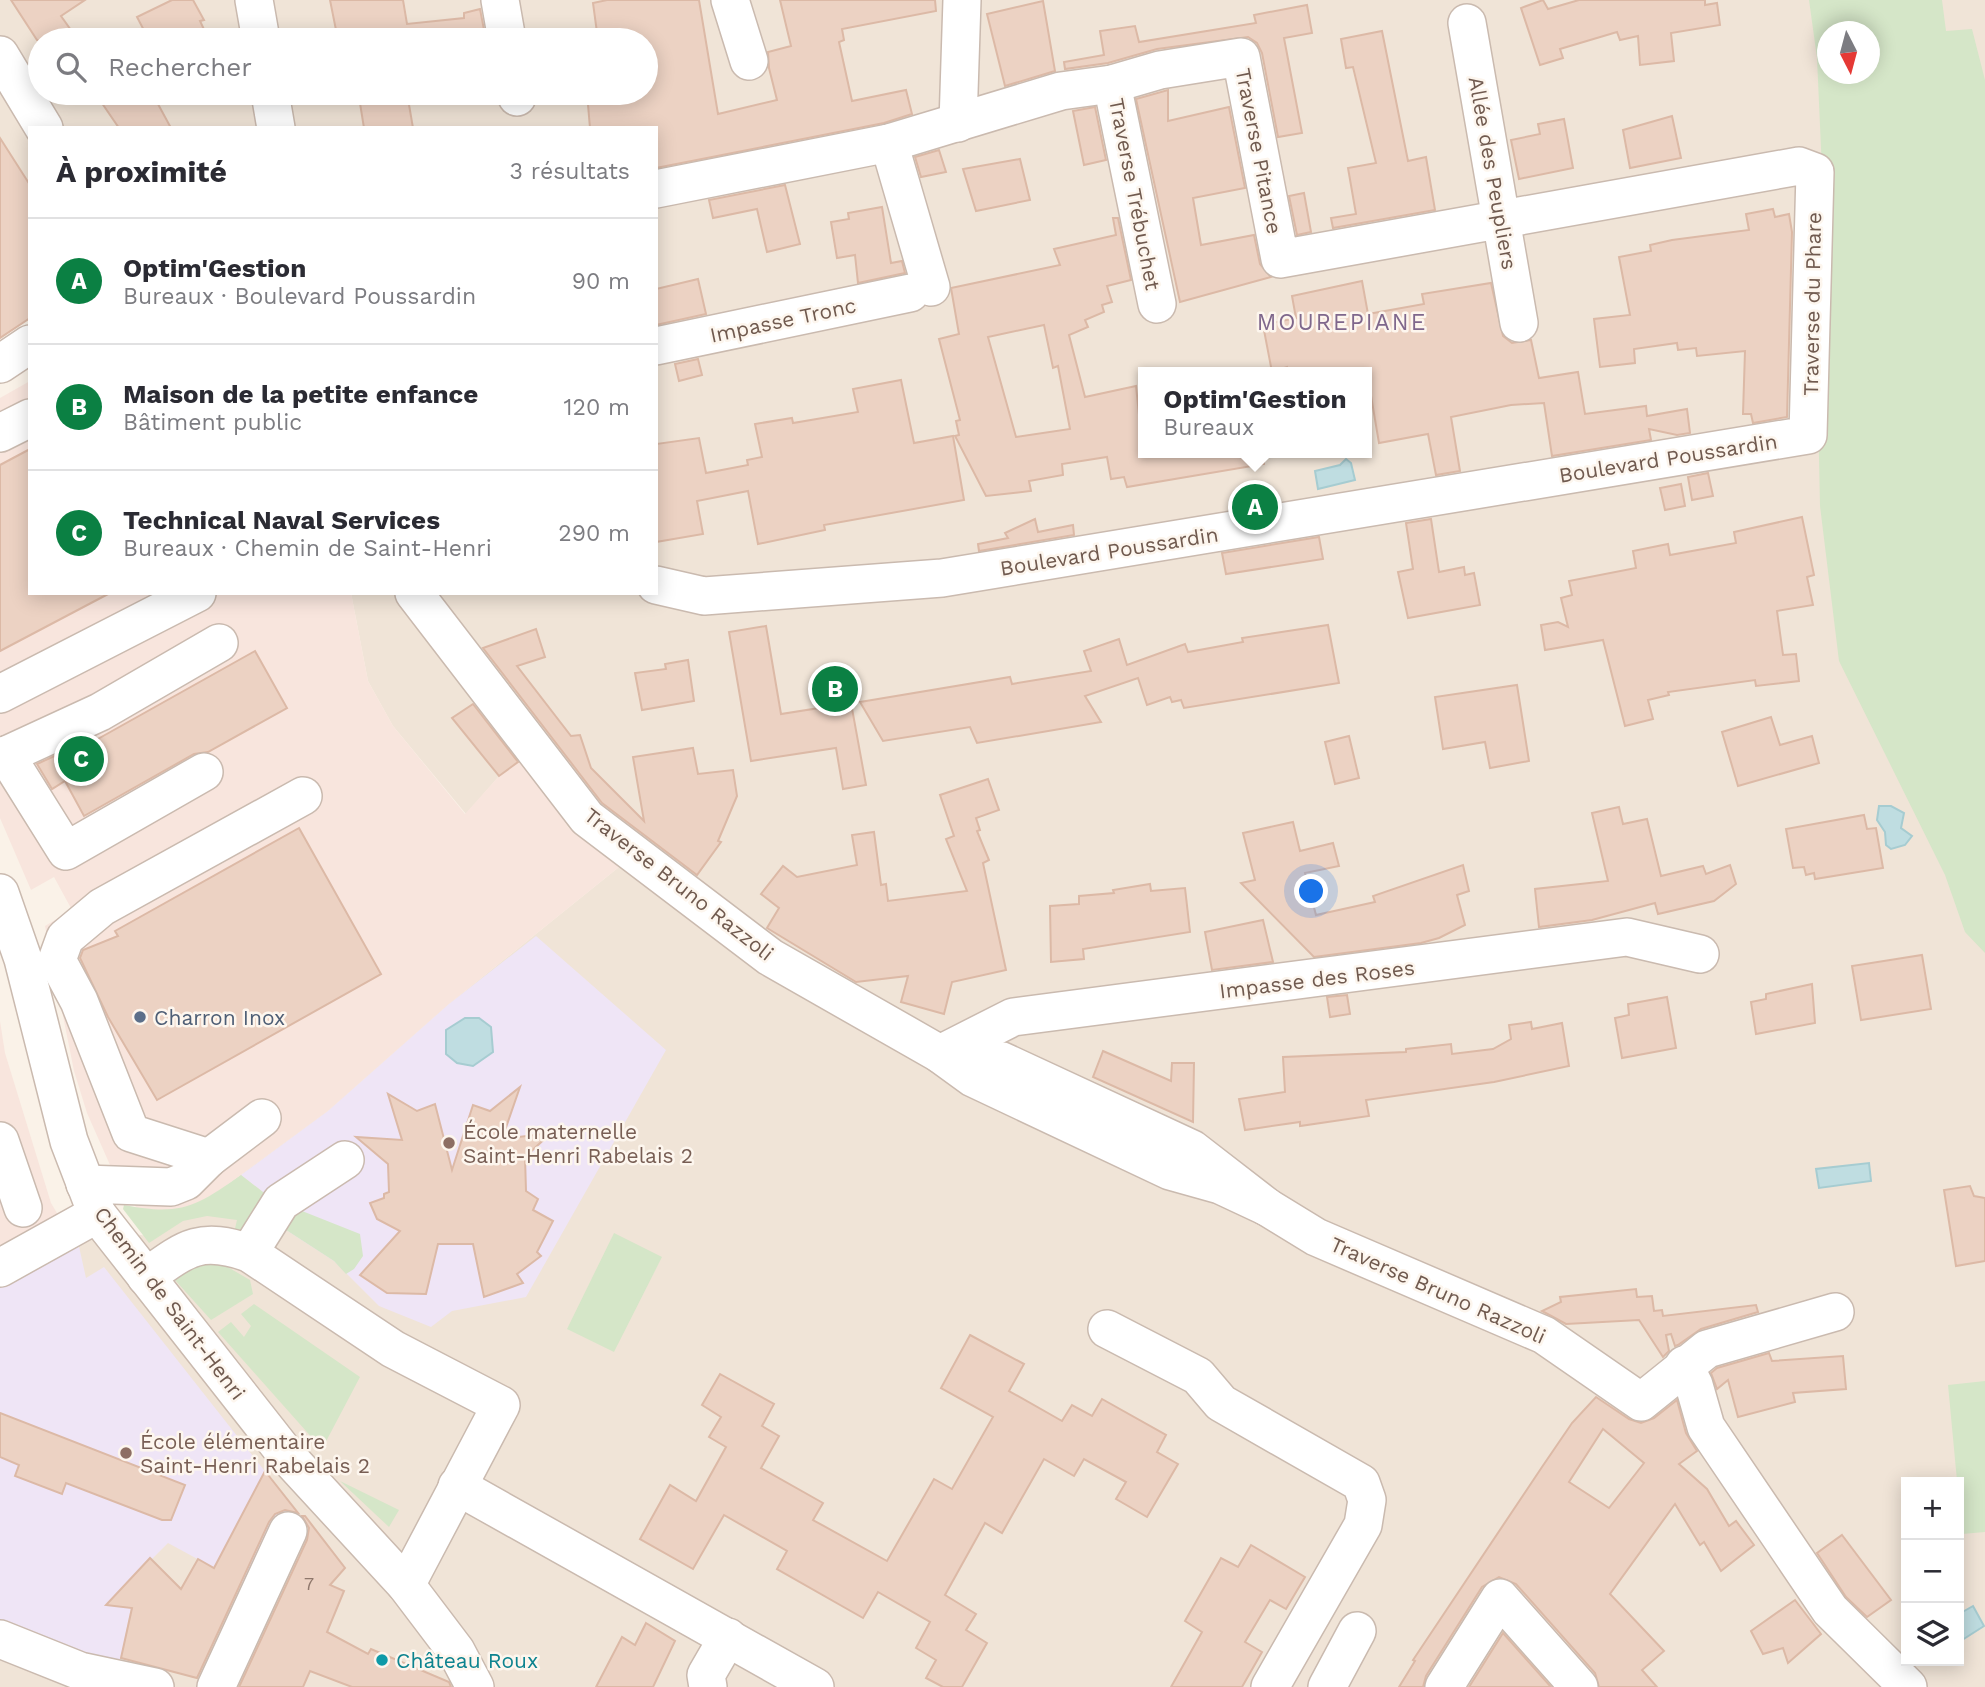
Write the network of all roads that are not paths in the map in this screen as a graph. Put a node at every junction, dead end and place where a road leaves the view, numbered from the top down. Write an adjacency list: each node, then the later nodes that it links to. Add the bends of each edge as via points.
1 (254, 0): 6 (street)
2 (500, 0): 7 (street)
3 (730, 0): 9 (street)
4 (962, 0): 14 (street)
5 (1467, 23): 20 (street, Allée des Peupliers)
6 (259, 28)
7 (505, 28)
8 (0, 55): 11 (street)
9 (748, 61)
10 (1112, 84): 14 (street, Traverse Pitance, via 1061,91); 20 (street, Traverse Pitance, via 1160,70 1241,57 1280,259); 21 (street, Traverse Trébuchet)
11 (28, 101)
12 (30, 105): 15 (street)
13 (272, 105): 16 (street)
14 (958, 123): 17 (street, Traverse Pitance)
15 (43, 126)
16 (276, 126)
17 (889, 144): 19 (street, Traverse Pitance); 24 (street, Impasse Tronc, via 920,290)
18 (1815, 172): 20 (street, Traverse Pitance, via 1798,166); 28 (street, Traverse du Phare)
19 (658, 189)
20 (1500, 220): 22 (street, Allée des Peupliers)
21 (1157, 304)
22 (1519, 323)
23 (28, 345): 25 (street)
24 (658, 346)
25 (0, 364)
26 (28, 419): 27 (street)
27 (0, 433)
28 (1808, 435): 29 (street, Boulevard Poussardin, via 942,578 704,596)
29 (658, 585)
30 (193, 595): 33 (street)
31 (416, 595): 39 (street, Traverse Bruno Razzoli, via 587,818 770,957)
32 (219, 643): 34 (street, via 100,712)
33 (0, 694)
34 (3, 756): 35 (street, via 66,851)
35 (204, 772)
36 (303, 796): 42 (street, via 102,907 65,939 57,960 79,1001 131,1133)
37 (1, 898): 44 (street, Chemin de Saint-Henri, via 23,959 65,1128)
38 (1700, 954): 39 (street, Impasse des Roses, via 1627,937 1013,1017)
39 (940, 1054): 51 (street, Traverse Bruno Razzoli, via 1002,1061 1192,1149 1267,1207 1317,1237 1544,1335 1641,1402)
40 (262, 1118): 42 (street)
41 (0, 1141): 45 (street)
42 (209, 1158): 44 (street, via 186,1181)
43 (345, 1160): 46 (street, via 281,1202)
44 (91, 1199): 47 (street); 48 (street, Chemin de Saint-Henri)
45 (23, 1208)
46 (249, 1254): 48 (street, via 205,1244); 52 (street, via 393,1349 501,1405)
47 (0, 1268)
48 (146, 1277): 54 (street, Chemin de Saint-Henri, via 288,1457)
49 (1835, 1312): 51 (street, via 1707,1349)
50 (1107, 1329): 63 (street, via 1198,1376 1221,1403 1362,1483 1367,1500 1363,1525)
51 (1684, 1365): 67 (street, via 1706,1427 1823,1600)
52 (457, 1486): 54 (street); 56 (street)
53 (288, 1531): 59 (street)
54 (406, 1585): 60 (street, Chemin de Saint-Henri, via 456,1651)
55 (1357, 1631): 64 (street)
56 (728, 1637): 61 (street, via 706,1675); 62 (street)
57 (0, 1639): 58 (street, via 80,1671)
58 (155, 1687)
59 (216, 1687)
60 (475, 1687)
61 (708, 1687)
62 (815, 1687)
63 (1270, 1687)
64 (1326, 1687)
65 (1444, 1687): 66 (street, via 1500,1598)
66 (1579, 1687)
67 (1908, 1687)

